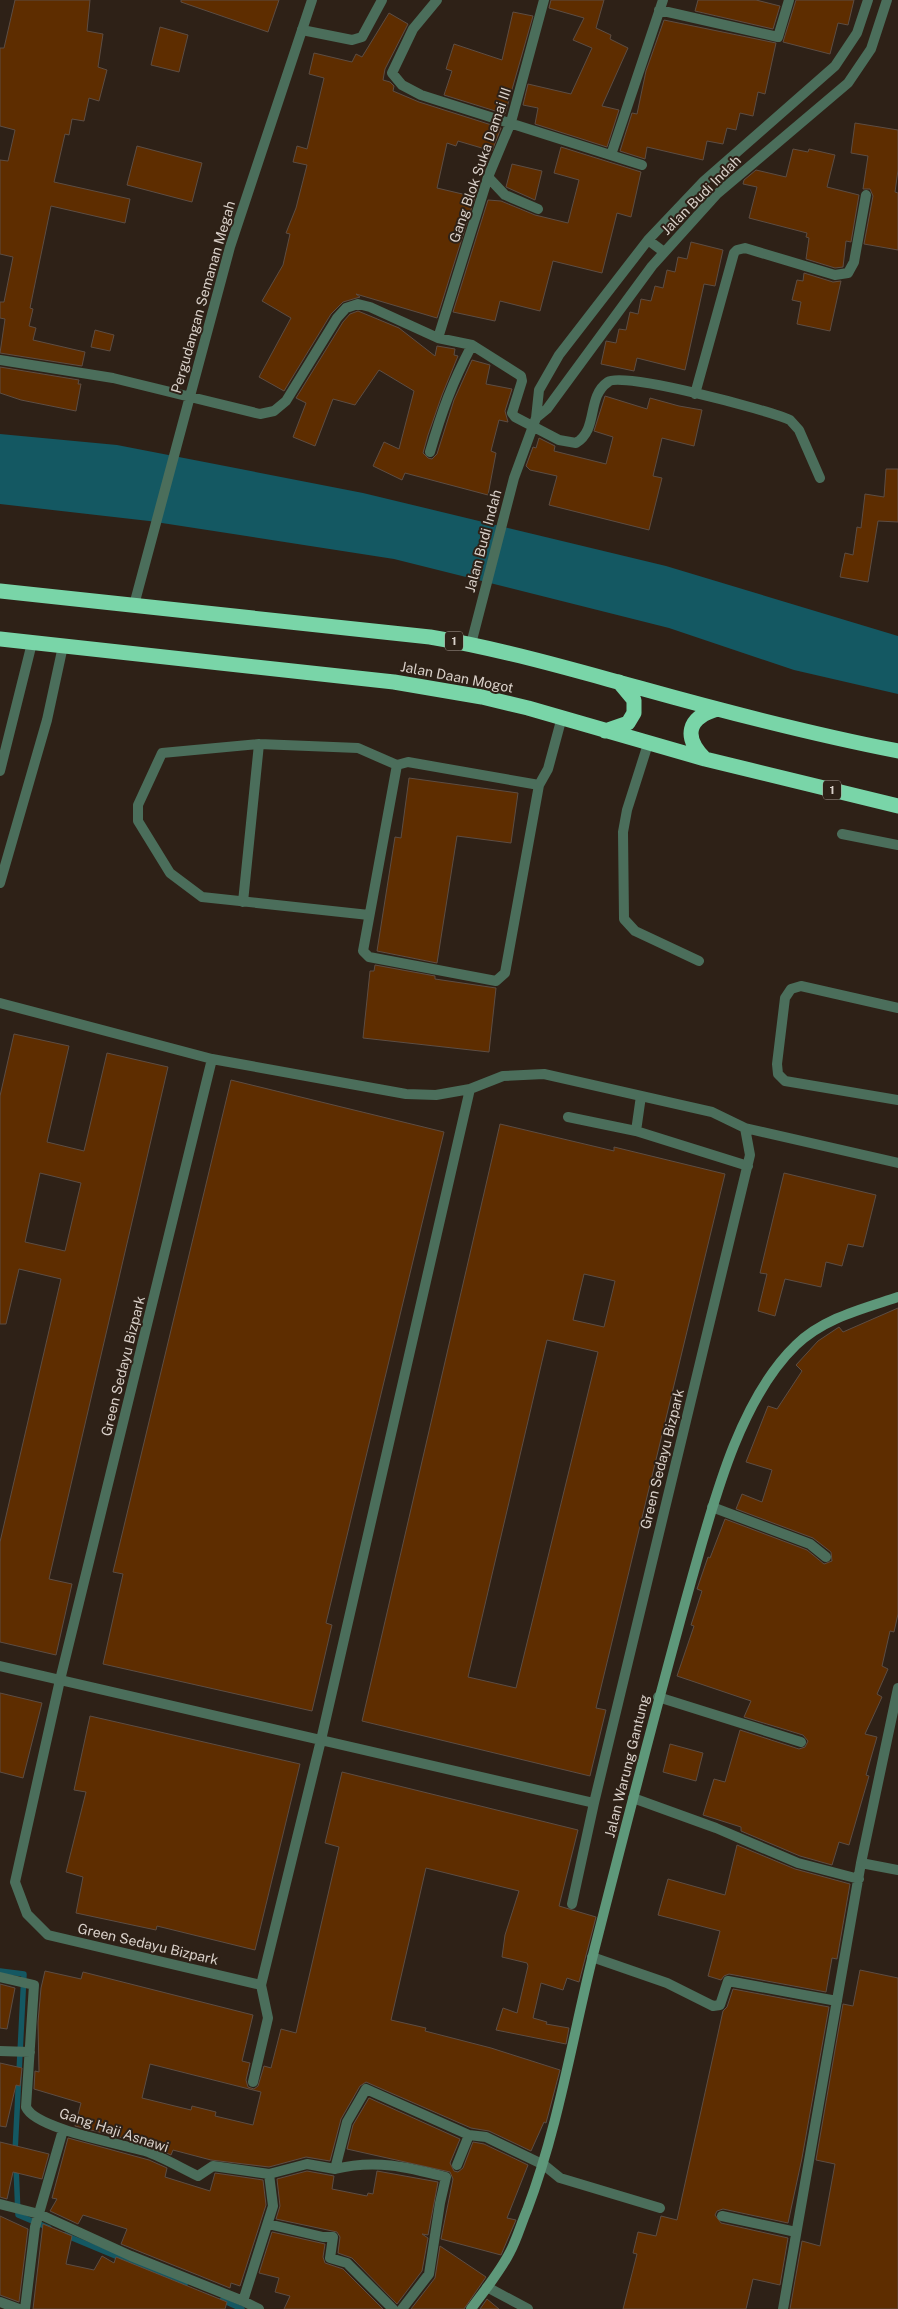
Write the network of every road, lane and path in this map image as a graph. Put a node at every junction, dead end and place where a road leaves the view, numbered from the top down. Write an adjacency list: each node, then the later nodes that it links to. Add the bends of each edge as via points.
1 (312, 0): 12 (street, Pergudangan Semanan Megah)
2 (382, 0): 12 (street, via 362,37 352,40)
3 (437, 0): 13 (street, via 413,30 392,72 402,85 421,95)
4 (544, 0): 13 (street, Gang Blok Suka Damai III)
5 (663, 0): 9 (street)
6 (788, 0): 9 (street, via 778,37)
7 (868, 0): 10 (street, Jalan Budi Indah)
8 (887, 0): 11 (street, Jalan Budi Indah)
9 (659, 10): 16 (street)
10 (863, 16): 11 (street); 14 (street, Jalan Budi Indah, via 848,50 835,66)
11 (880, 21): 15 (street, Jalan Budi Indah, via 871,49 848,83)
12 (302, 30): 27 (street, Pergudangan Semanan Megah, via 234,233)
13 (511, 122): 16 (street); 18 (street, Gang Blok Suka Damai III)
14 (763, 129): 15 (street); 21 (street, Jalan Budi Indah, via 709,176)
15 (775, 144): 22 (street, Jalan Budi Indah, via 717,194)
16 (611, 155): 17 (street)
17 (642, 165)
18 (488, 177): 20 (street, via 505,195); 23 (street, Gang Blok Suka Damai III)
19 (866, 195): 26 (street, via 854,262 848,273 836,274 745,248 734,253)
20 (538, 209)
21 (648, 240): 22 (street); 28 (street, Jalan Budi Indah, via 559,355 539,390)
22 (664, 252): 28 (street, Jalan Budi Indah)
23 (438, 338): 24 (street); 27 (street, via 358,304 346,308 337,318 286,401 274,411 260,414)
24 (472, 345): 28 (street, via 521,376 512,413 515,417); 29 (street, via 440,414)
25 (0, 360): 27 (street, via 114,378)
26 (695, 394): 28 (street, via 623,378 609,380 598,391 589,432 576,444); 30 (street, via 790,420 799,430)
27 (189, 397): 32 (street, Pergudangan Semanan Megah)
28 (534, 422): 35 (street, Jalan Budi Indah, via 514,478)
29 (430, 452)
30 (820, 478)
31 (0, 591): 32 (highway, 1)
32 (134, 605): 35 (highway, 1)
33 (0, 639): 34 (highway, Jalan Daan Mogot / 1)
34 (32, 642): 36 (highway, Jalan Daan Mogot / 1); 46 (street)
35 (471, 644): 37 (highway, 1, via 513,652)
36 (63, 646): 39 (highway, Jalan Daan Mogot / 1, via 394,682 482,697); 51 (street, via 47,720)
37 (619, 682): 38 (highway, 1); 40 (highway, via 634,700 634,713 628,723)
38 (717, 709): 43 (highway, 1); 44 (highway, via 696,719 691,729 691,741)
39 (562, 717): 40 (highway, Jalan Daan Mogot / 1); 47 (street, via 548,769)
40 (605, 731): 42 (highway, Jalan Daan Mogot / 1)
41 (259, 744): 45 (street, via 358,748); 52 (street); 52 (street, via 162,753 138,805 138,821 170,873 202,898)
42 (648, 744): 44 (highway, Jalan Daan Mogot / 1); 54 (street, via 623,832 624,919 635,931)
43 (898, 751)
44 (705, 759): 48 (highway, Jalan Daan Mogot / 1)
45 (397, 765): 47 (street, via 408,762); 53 (street)
46 (0, 771)
47 (539, 785): 53 (street, via 506,972 496,981 369,957 363,951)
48 (898, 806)
49 (842, 834): 50 (street)
50 (898, 845)
51 (0, 883)
52 (243, 902): 53 (street)
53 (370, 915)
54 (699, 962)
55 (0, 1003): 57 (street)
56 (898, 1008): 60 (street, via 801,986 791,989 785,998 776,1064 778,1074 785,1081)
57 (212, 1059): 58 (street, via 406,1094 436,1095); 70 (street, Green Sedayu Bizpark)
58 (470, 1089): 59 (street, via 504,1076 544,1074); 73 (street)
59 (641, 1096): 62 (street, via 712,1112); 63 (street)
60 (898, 1100)
61 (568, 1117): 63 (street)
62 (745, 1128): 64 (street); 65 (street, Green Sedayu Bizpark, via 750,1155)
63 (636, 1131): 65 (street)
64 (898, 1163)
65 (748, 1166): 76 (street, Green Sedayu Bizpark)
66 (898, 1297): 67 (street, Jalan Warung Gantung, via 814,1329 776,1367 745,1422)
67 (712, 1508): 68 (street, via 810,1544); 72 (street, Jalan Warung Gantung)
68 (826, 1557)
69 (0, 1666): 70 (street)
70 (60, 1680): 73 (street); 83 (street, Green Sedayu Bizpark, via 15,1882 27,1914 48,1935)
71 (898, 1688): 77 (street)
72 (658, 1698): 74 (street); 75 (street, Jalan Warung Gantung)
73 (321, 1740): 76 (street); 83 (street)
74 (801, 1742)
75 (633, 1798): 79 (street, via 716,1828 798,1864); 81 (street, Jalan Warung Gantung)
76 (594, 1803): 80 (street, Green Sedayu Bizpark)
77 (861, 1863): 78 (street); 79 (street)
78 (898, 1870)
79 (859, 1879): 84 (street)
80 (572, 1904)
81 (592, 1957): 84 (street, via 667,1983 713,2006 720,2004 728,1981); 91 (street, Jalan Warung Gantung)
82 (0, 1977): 86 (street, Gang Haji Asnawi, via 32,1984)
83 (261, 1985): 87 (street, via 268,2018)
84 (836, 2001): 99 (street)
85 (0, 2051): 86 (street)
86 (24, 2052): 88 (street, Gang Haji Asnawi, via 28,2111)
87 (254, 2082)
88 (63, 2130): 93 (street, Gang Haji Asnawi, via 146,2152 198,2176 213,2166); 97 (street)
89 (468, 2135): 90 (street); 91 (street, via 486,2137); 92 (street, via 366,2089 347,2122)
90 (457, 2165)
91 (544, 2165): 95 (street, via 560,2178); 100 (street, Jalan Warung Gantung, via 510,2253)
92 (335, 2169): 93 (street, Gang Haji Asnawi, via 307,2164); 107 (street, Gang Haji Asnawi, via 360,2163 406,2166 446,2177 429,2274)
93 (269, 2174): 98 (street, via 273,2206)
94 (0, 2204): 97 (street, via 24,2210)
95 (660, 2208)
96 (722, 2216): 99 (street)
97 (37, 2220): 102 (street); 104 (street)
98 (268, 2224): 102 (street); 106 (street, via 323,2238 333,2237 330,2258 347,2263)
99 (796, 2232): 110 (street)
100 (488, 2286): 108 (street, Jalan Warung Gantung); 109 (street)
101 (0, 2302): 103 (street)
102 (243, 2302): 105 (street)
103 (19, 2309)
104 (24, 2309)
105 (259, 2309)
106 (393, 2309)
107 (402, 2309)
108 (471, 2309)
109 (528, 2309)
110 (783, 2309)

